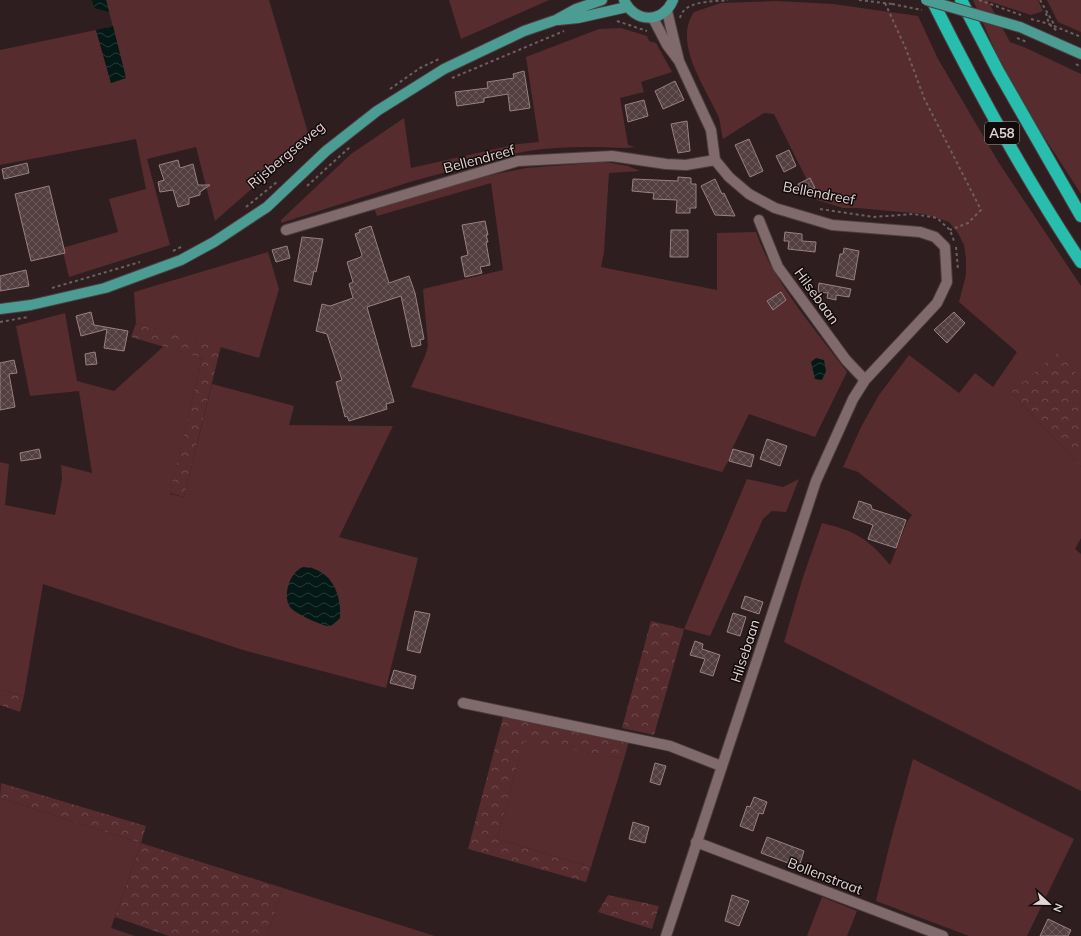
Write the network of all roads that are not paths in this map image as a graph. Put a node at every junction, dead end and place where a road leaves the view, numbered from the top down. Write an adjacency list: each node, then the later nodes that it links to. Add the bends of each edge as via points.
1 (602, 0): 9 (main road, Rijsbergseweg, via 576,9)
2 (673, 0): 7 (main road)
3 (926, 0): 10 (main road, bridge, via 1020,27)
4 (932, 0): 16 (highway, A58, via 975,86 1017,160)
5 (961, 0): 13 (highway, A58, via 998,72)
6 (626, 3): 8 (main road, via 639,16); 9 (main road, Rijsbergseweg, via 578,18)
7 (667, 11): 8 (main road); 11 (street)
8 (653, 18): 11 (street)
9 (556, 20): 18 (main road, Rijsbergseweg, via 524,31 444,68 377,111 326,151 267,207 181,260 106,288 31,305)
10 (1081, 54)
11 (679, 61): 12 (street, via 711,130)
12 (715, 160): 15 (street, Bellendreef, via 686,165 612,156 518,162); 17 (street, Bellendreef, via 729,177 749,194 775,208 832,224 920,232 935,237 945,247)
13 (1081, 216)
14 (759, 220): 19 (street, Hilsebaan, via 778,266 846,360)
15 (286, 230)
16 (1081, 262)
17 (948, 266): 19 (street, Hilsebaan, via 948,282 937,303)
18 (0, 309)
19 (865, 380): 21 (street, Hilsebaan, via 853,399 816,480)
20 (463, 703): 21 (street, via 670,746)
21 (721, 766): 22 (street, Hilsebaan)
22 (696, 842): 23 (street, Hilsebaan); 24 (street, Bollenstraat)
23 (666, 936)
24 (943, 936)

